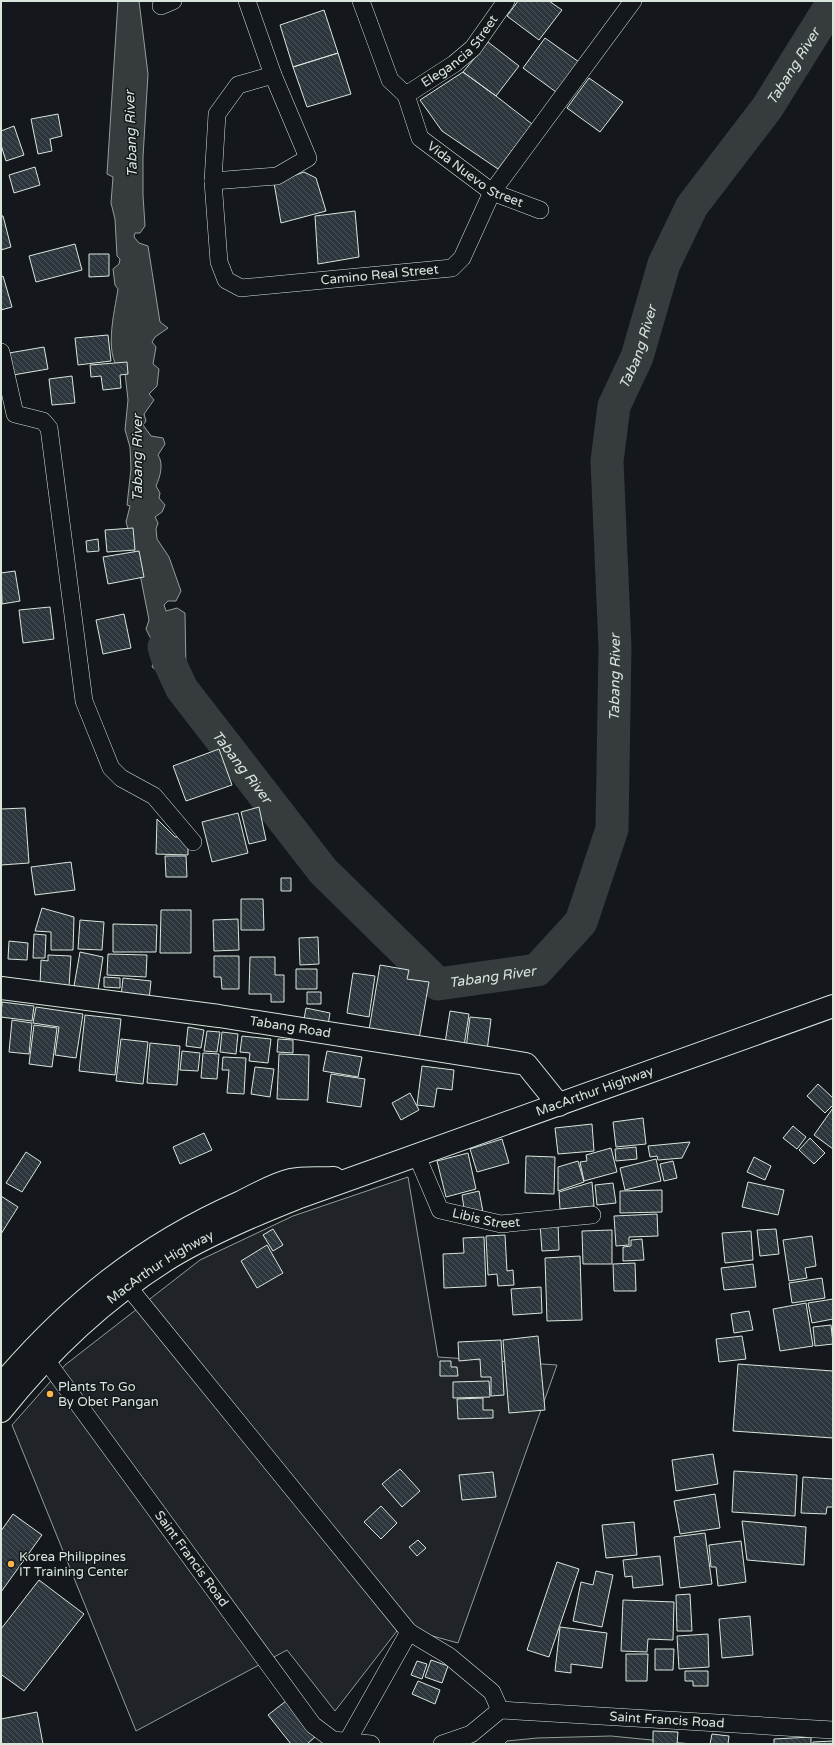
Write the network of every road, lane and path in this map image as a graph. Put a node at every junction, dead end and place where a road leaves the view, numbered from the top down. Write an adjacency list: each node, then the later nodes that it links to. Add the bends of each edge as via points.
1 (247, 1): 5 (street)
2 (361, 1): 6 (street, Vida Nuevo Street, via 390,80)
3 (506, 1): 6 (street, Elegancia Street, via 473,48 454,64)
4 (633, 1): 8 (street, Camino Real Street)
5 (273, 76): 7 (street, Camino Real Street, via 238,85 217,114); 7 (street, via 308,158 277,176)
6 (406, 95): 8 (street, Vida Nuevo Street, via 420,138)
7 (213, 181): 8 (street, Camino Real Street, via 219,262 226,280 241,288 452,268 462,258)
8 (492, 192): 9 (street, Vida Nuevo Street)
9 (540, 210)
10 (1, 352): 11 (street, via 15,414 43,421 49,428 84,701 111,768 121,778 154,796)
11 (193, 842)
12 (1, 988): 14 (main road, Tabang Road, via 219,1016 526,1064)
13 (833, 1006): 14 (main road, MacArthur Highway)
14 (559, 1105): 15 (main road, MacArthur Highway)
15 (417, 1156): 16 (street, Libis Street, via 440,1210 501,1224); 17 (main road, MacArthur Highway, via 236,1223)
16 (592, 1215)
17 (123, 1280): 18 (main road, MacArthur Highway, via 83,1325); 21 (street)
18 (40, 1354): 19 (main road, MacArthur Highway); 20 (main road, MacArthur Highway); 24 (street, Saint Francis Road, via 313,1725 333,1740)
19 (1, 1385)
20 (1, 1411)
21 (409, 1632): 22 (street, via 449,1656 492,1692); 24 (street)
22 (500, 1710): 23 (street, Saint Francis Road); 26 (street, via 471,1734)
23 (833, 1730)
24 (348, 1740): 25 (street, Saint Francis Road)
25 (370, 1744)
26 (442, 1744)

